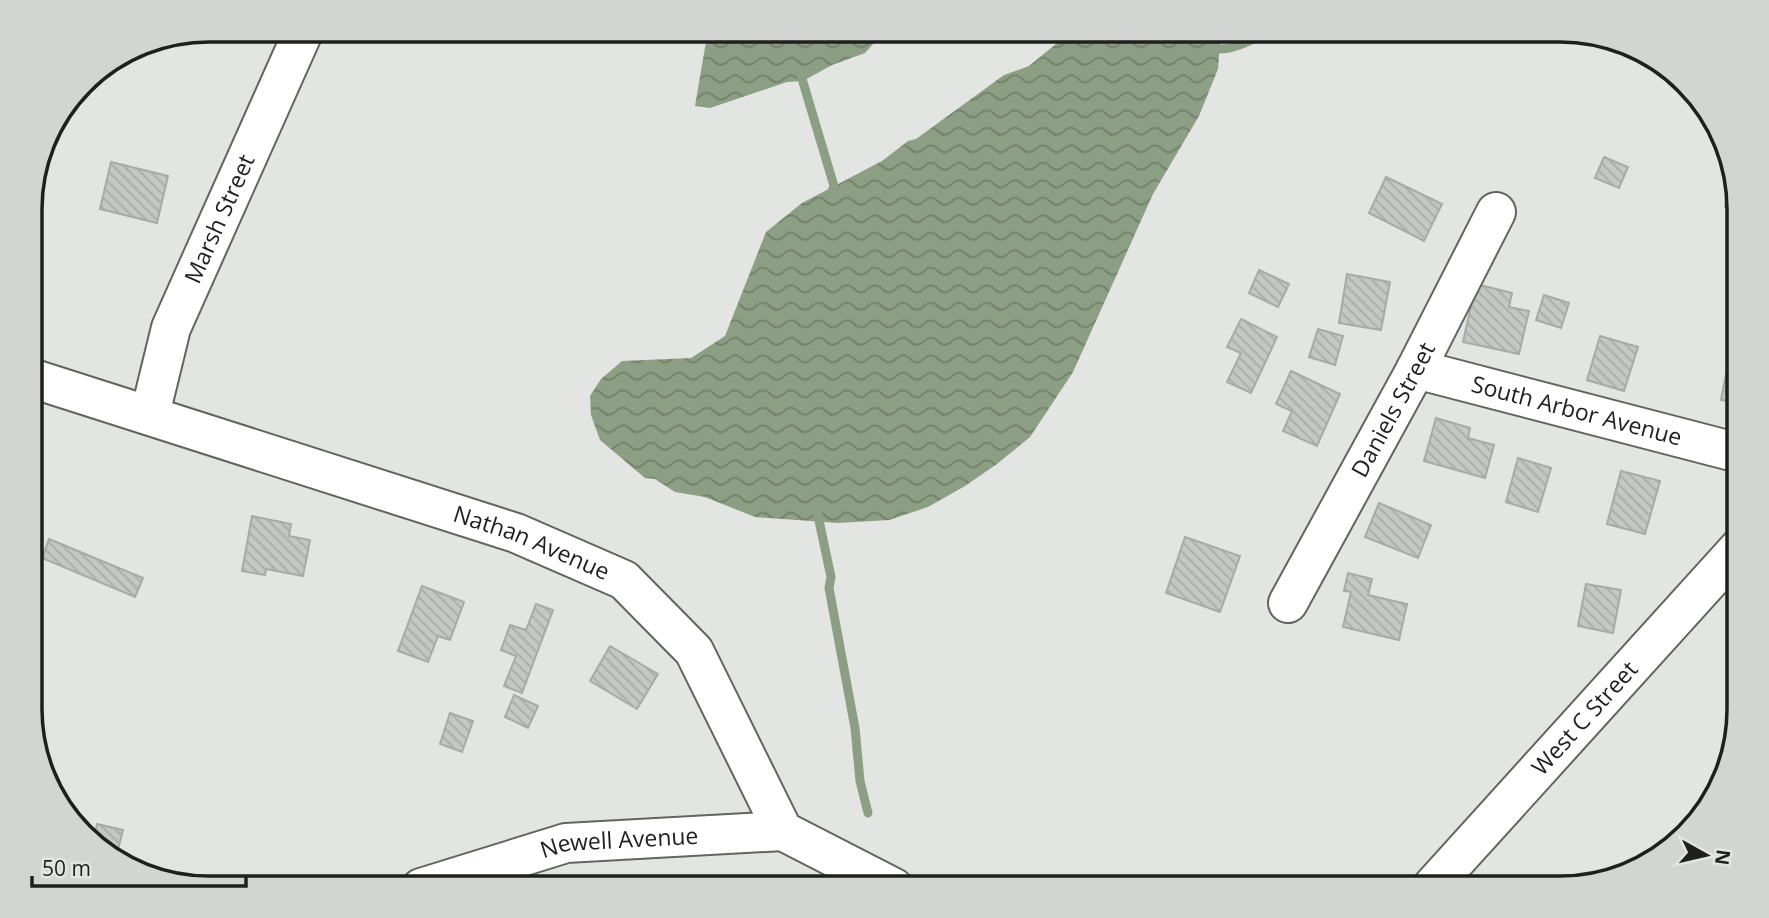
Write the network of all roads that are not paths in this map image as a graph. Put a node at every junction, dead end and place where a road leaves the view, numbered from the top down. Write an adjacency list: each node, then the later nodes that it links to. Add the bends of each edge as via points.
1 (299, 42): 5 (street, Marsh Street, via 172,328)
2 (1496, 212): 3 (street, Daniels Street)
3 (1416, 369): 6 (street, South Arbor Avenue); 8 (street, Daniels Street)
4 (42, 380): 5 (street, Nathan Avenue)
5 (150, 414): 9 (street, Nathan Avenue, via 516,533 624,580 694,651)
6 (1727, 450)
7 (1727, 561): 12 (street, West C Street)
8 (1288, 603)
9 (783, 831): 10 (street, Newell Avenue, via 566,843); 11 (street)
10 (460, 876)
11 (871, 876)
12 (1442, 876)

